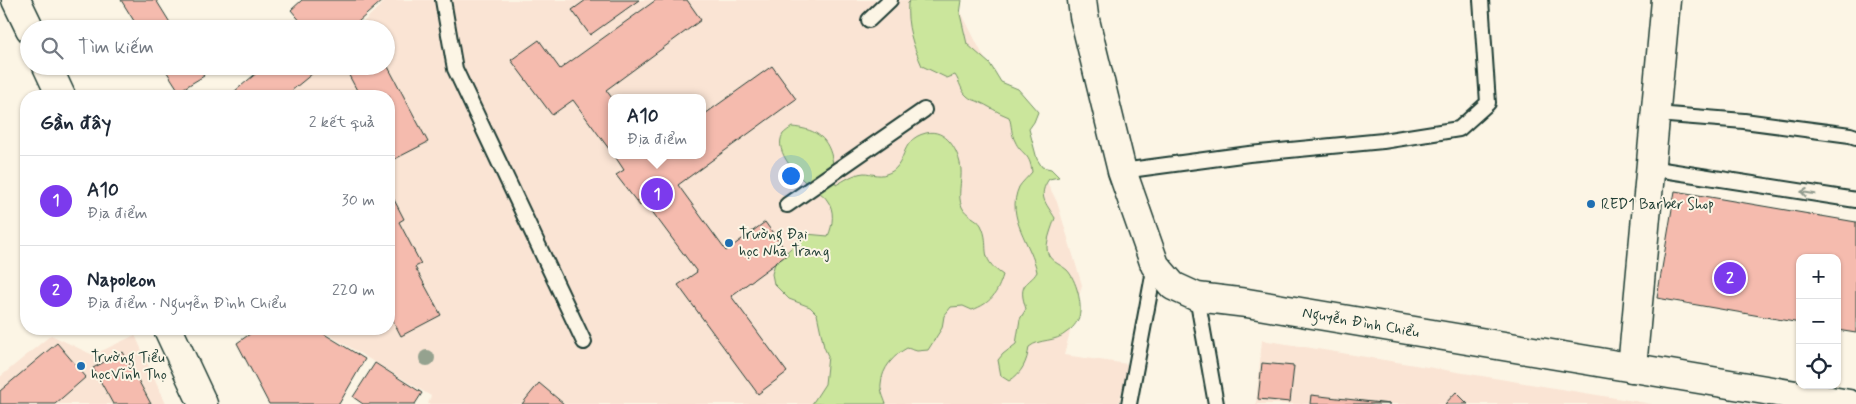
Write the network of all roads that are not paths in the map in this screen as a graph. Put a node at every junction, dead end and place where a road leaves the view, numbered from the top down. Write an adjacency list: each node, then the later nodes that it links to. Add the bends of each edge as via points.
1 (16, 0): 7 (street)
2 (443, 0): 21 (lane, via 455,69)
3 (890, 0): 8 (lane)
4 (1082, 0): 15 (street, Nguyễn Đình Chiểu)
5 (1481, 0): 15 (lane, via 1488,103 1459,129 1383,141)
6 (1666, 0): 12 (street)
7 (26, 20)
8 (869, 20)
9 (51, 75): 10 (street)
10 (58, 90)
11 (924, 110): 17 (lane)
12 (1656, 114): 13 (lane, via 1744,121); 14 (street)
13 (1856, 137)
14 (1650, 168): 16 (lane, one-way to 14); 22 (street)
15 (1122, 171): 18 (street, Nguyễn Đình Chiểu)
16 (1856, 200)
17 (788, 205)
18 (1155, 265): 19 (street, Nguyễn Đình Chiểu, via 1174,286); 24 (lane)
19 (1197, 297): 22 (street, Nguyễn Đình Chiểu); 25 (lane)
20 (171, 335): 23 (street)
21 (584, 342)
22 (1632, 368): 26 (street, Nguyễn Đình Chiểu)
23 (203, 404)
24 (1129, 404)
25 (1216, 404)
26 (1849, 404)

